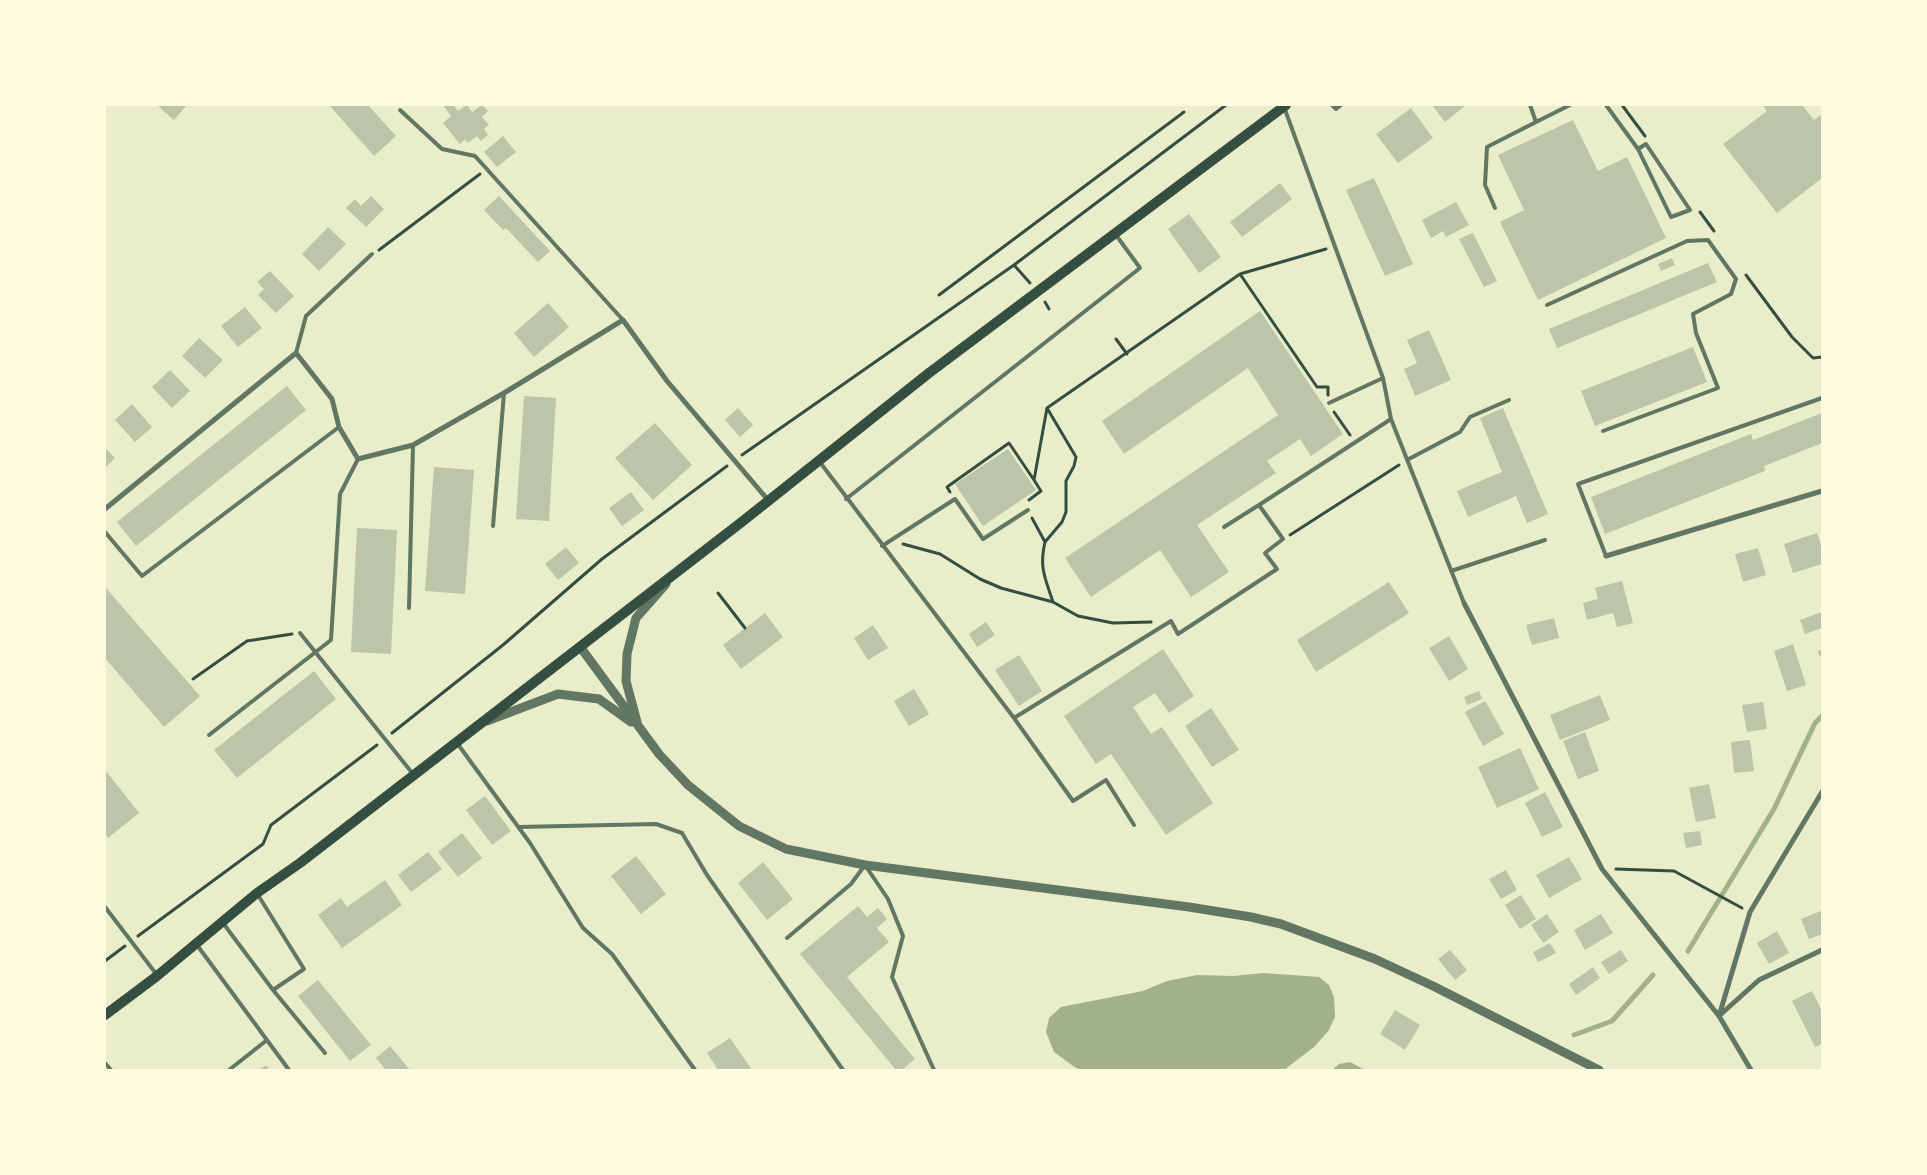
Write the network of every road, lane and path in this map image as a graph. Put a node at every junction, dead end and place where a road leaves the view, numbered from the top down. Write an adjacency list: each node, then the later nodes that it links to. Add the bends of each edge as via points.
1 (1226, 105): 37 (path, via 1014,265)
2 (1332, 105): 3 (lane, via 1336,109)
3 (1341, 105)
4 (1530, 105): 10 (lane)
5 (1570, 105): 10 (lane)
6 (1606, 105): 11 (lane)
7 (1284, 106): 14 (main road); 15 (lane)
8 (400, 110): 12 (lane, via 442,148 476,156)
9 (1184, 112): 18 (path)
10 (1536, 122): 13 (lane, via 1487,147 1485,185)
11 (1638, 148): 11 (lane, via 1646,144 1690,210 1671,218)
12 (487, 169): 16 (path, via 386,247); 20 (lane)
13 (1495, 208)
14 (1115, 235): 38 (main road, via 929,373); 41 (lane, via 1140,268)
15 (1334, 247): 17 (path); 24 (lane)
16 (372, 254): 22 (lane, via 306,316)
17 (1240, 274): 23 (path); 28 (path, via 1317,387 1328,387)
18 (939, 296)
19 (1547, 305): 32 (lane, via 1686,241 1708,240 1736,280 1731,294 1693,314 1696,333 1718,388)
20 (623, 320): 25 (street); 37 (street, via 667,381)
21 (1116, 339): 23 (path)
22 (296, 352): 31 (street, via 332,399); 45 (street)
23 (1127, 354): 29 (path)
24 (1383, 378): 28 (lane); 30 (lane)
25 (504, 393): 34 (street); 47 (lane)
26 (1822, 398): 54 (lane, via 1578,484)
27 (1509, 400): 36 (lane, via 1470,417 1460,432)
28 (1329, 403): 33 (path)
29 (1047, 408): 39 (path); 52 (path, via 1076,457 1066,481 1066,512)
30 (1391, 419): 33 (lane); 36 (lane)
31 (339, 427): 35 (street); 49 (lane, via 142,576)
32 (1603, 431)
33 (1355, 442): 44 (lane)
34 (413, 445): 35 (street); 60 (lane)
35 (358, 460): 65 (lane, via 340,494 331,640)
36 (1407, 460): 50 (path); 55 (lane)
37 (734, 461): 43 (street); 71 (path, via 602,559 503,645)
38 (819, 461): 41 (lane); 43 (main road)
39 (1034, 480): 42 (path, via 1009,443 947,487); 46 (path, via 1041,491 1024,504)
40 (1822, 491): 54 (street)
41 (846, 499): 53 (lane)
42 (955, 499): 46 (lane, via 983,539); 53 (lane)
43 (769, 501): 56 (main road)
44 (1259, 504): 48 (lane); 50 (lane)
45 (105, 509)
46 (1028, 510): 52 (path)
47 (493, 526)
48 (1224, 527)
49 (105, 532)
50 (1284, 539): 61 (lane, via 1265,553 1277,568 1178,634)
51 (1545, 540): 55 (lane)
52 (1045, 542): 58 (path, via 1042,558 1044,575)
53 (882, 546): 58 (path, via 903,544 940,554 1001,588); 67 (lane)
54 (1606, 556)
55 (1451, 571): 59 (lane)
56 (674, 575): 64 (main road); 69 (street, via 636,618 629,645 626,682)
57 (718, 593): 62 (path)
58 (1053, 602): 61 (path, via 1078,616 1113,623)
59 (1464, 603): 78 (street)
60 (410, 608)
61 (1171, 621): 67 (lane)
62 (745, 628)
63 (300, 633): 65 (lane); 66 (path, via 247,641)
64 (581, 648): 68 (main road); 69 (street)
65 (316, 652): 70 (lane); 71 (lane)
66 (193, 679)
67 (1014, 718): 75 (lane, via 1073,801 1106,780)
68 (485, 722): 69 (street, via 558,694 599,699); 72 (main road)
69 (638, 728): 77 (street, via 688,785 739,826 786,849)
70 (209, 736)
71 (386, 739): 73 (lane); 84 (path, via 271,825 263,844)
72 (456, 742): 73 (main road); 76 (lane)
73 (414, 776): 79 (main road)
74 (1822, 792): 81 (street)
75 (1134, 825)
76 (519, 827): 98 (lane, via 583,928 612,954); 99 (lane, via 656,824 682,833 707,875)
77 (865, 865): 83 (lane, via 851,884); 100 (lane, via 888,899 903,936 892,978); 101 (street, via 1188,907 1282,924 1375,959)
78 (1602, 869): 81 (path, via 1674,871); 91 (street)
79 (257, 893): 82 (main road); 89 (lane, via 304,969)
80 (105, 908): 84 (lane)
81 (1750, 912): 91 (street)
82 (222, 922): 85 (main road); 89 (lane)
83 (787, 938)
84 (132, 941): 87 (path); 88 (lane)
85 (196, 944): 88 (main road); 92 (lane)
86 (1822, 950): 91 (street, via 1759,980)
87 (105, 961)
88 (157, 976): 90 (main road)
89 (273, 990): 93 (lane)
90 (105, 1015)
91 (1719, 1016): 102 (street)
92 (268, 1040): 96 (lane); 97 (lane)
93 (325, 1053)
94 (105, 1063): 95 (lane)
95 (111, 1070)
96 (228, 1070)
97 (288, 1070)
98 (695, 1070)
99 (843, 1070)
100 (934, 1070)
101 (1599, 1070)
102 (1751, 1070)

